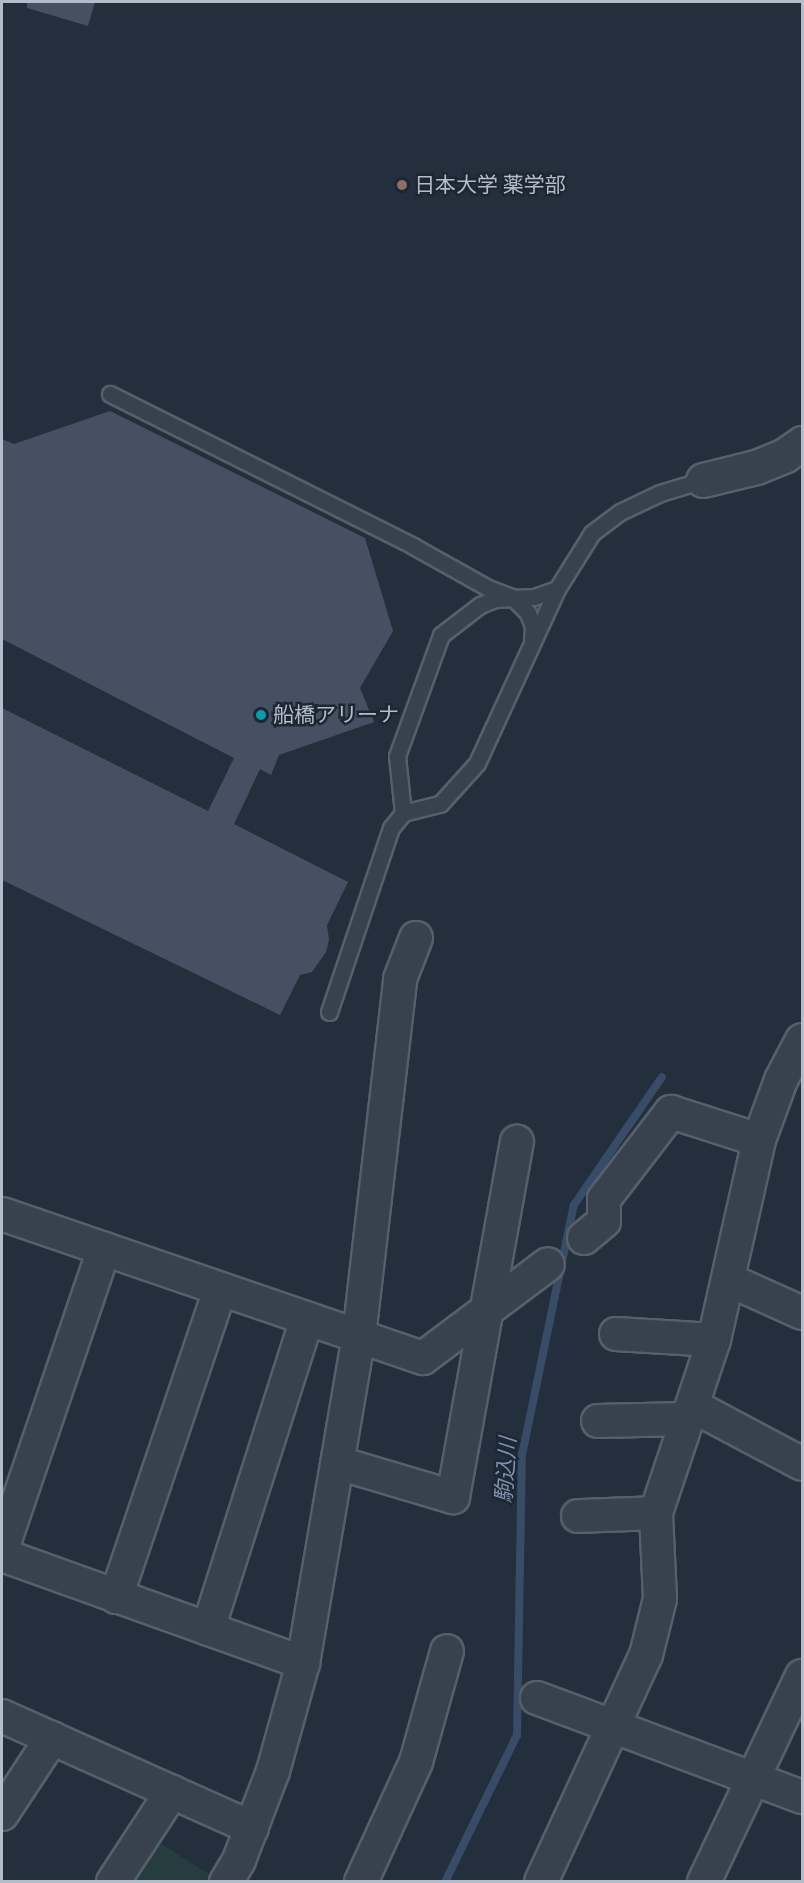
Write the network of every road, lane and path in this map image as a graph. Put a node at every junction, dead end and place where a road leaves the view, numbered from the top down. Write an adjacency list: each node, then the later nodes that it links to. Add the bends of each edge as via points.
1 (110, 394): 5 (lane)
2 (802, 442): 3 (street, via 785,455 756,467)
3 (704, 480): 4 (lane, via 660,493 620,512 592,533)
4 (557, 589): 5 (lane, via 534,597); 6 (lane)
5 (512, 597): 6 (lane, via 528,613 533,627); 7 (lane, via 495,598 480,605 441,635 397,756)
6 (532, 644): 7 (lane, via 477,763 440,804)
7 (403, 813): 9 (lane, via 391,828)
8 (416, 938): 24 (street, via 399,979)
9 (329, 1012)
10 (802, 1040): 11 (street)
11 (792, 1087): 12 (street)
12 (759, 1140): 15 (street, via 671,1112 604,1199 604,1221); 18 (street)
13 (517, 1142): 20 (street)
14 (2, 1214): 16 (street)
15 (584, 1238)
16 (104, 1249): 19 (street); 32 (street)
17 (548, 1264): 20 (street)
18 (729, 1280): 21 (street); 25 (street)
19 (220, 1289): 22 (street); 34 (street)
20 (488, 1309): 24 (street, via 423,1358); 28 (street, via 453,1497)
21 (801, 1309)
22 (307, 1318): 24 (street); 35 (street)
23 (616, 1334): 25 (street)
24 (359, 1336): 28 (street)
25 (714, 1340): 26 (street)
26 (690, 1412): 27 (street); 29 (street); 30 (street)
27 (598, 1421)
28 (338, 1463): 37 (street)
29 (802, 1464)
30 (656, 1512): 31 (street); 41 (street, via 660,1599 646,1655)
31 (578, 1516)
32 (2, 1549)
33 (2, 1555): 34 (street)
34 (116, 1597): 35 (street)
35 (208, 1629): 37 (street)
36 (447, 1651): 50 (street, via 416,1762)
37 (303, 1663): 47 (street, via 273,1771)
38 (802, 1676): 43 (street)
39 (537, 1698): 41 (street)
40 (2, 1716): 42 (street)
41 (613, 1728): 43 (street); 51 (street)
42 (52, 1738): 44 (street); 46 (street)
43 (754, 1778): 45 (street); 52 (street)
44 (172, 1792): 47 (street); 49 (street)
45 (802, 1797)
46 (2, 1814)
47 (252, 1828): 48 (street)
48 (241, 1874)
49 (113, 1881)
50 (361, 1881)
51 (541, 1881)
52 (704, 1881)

